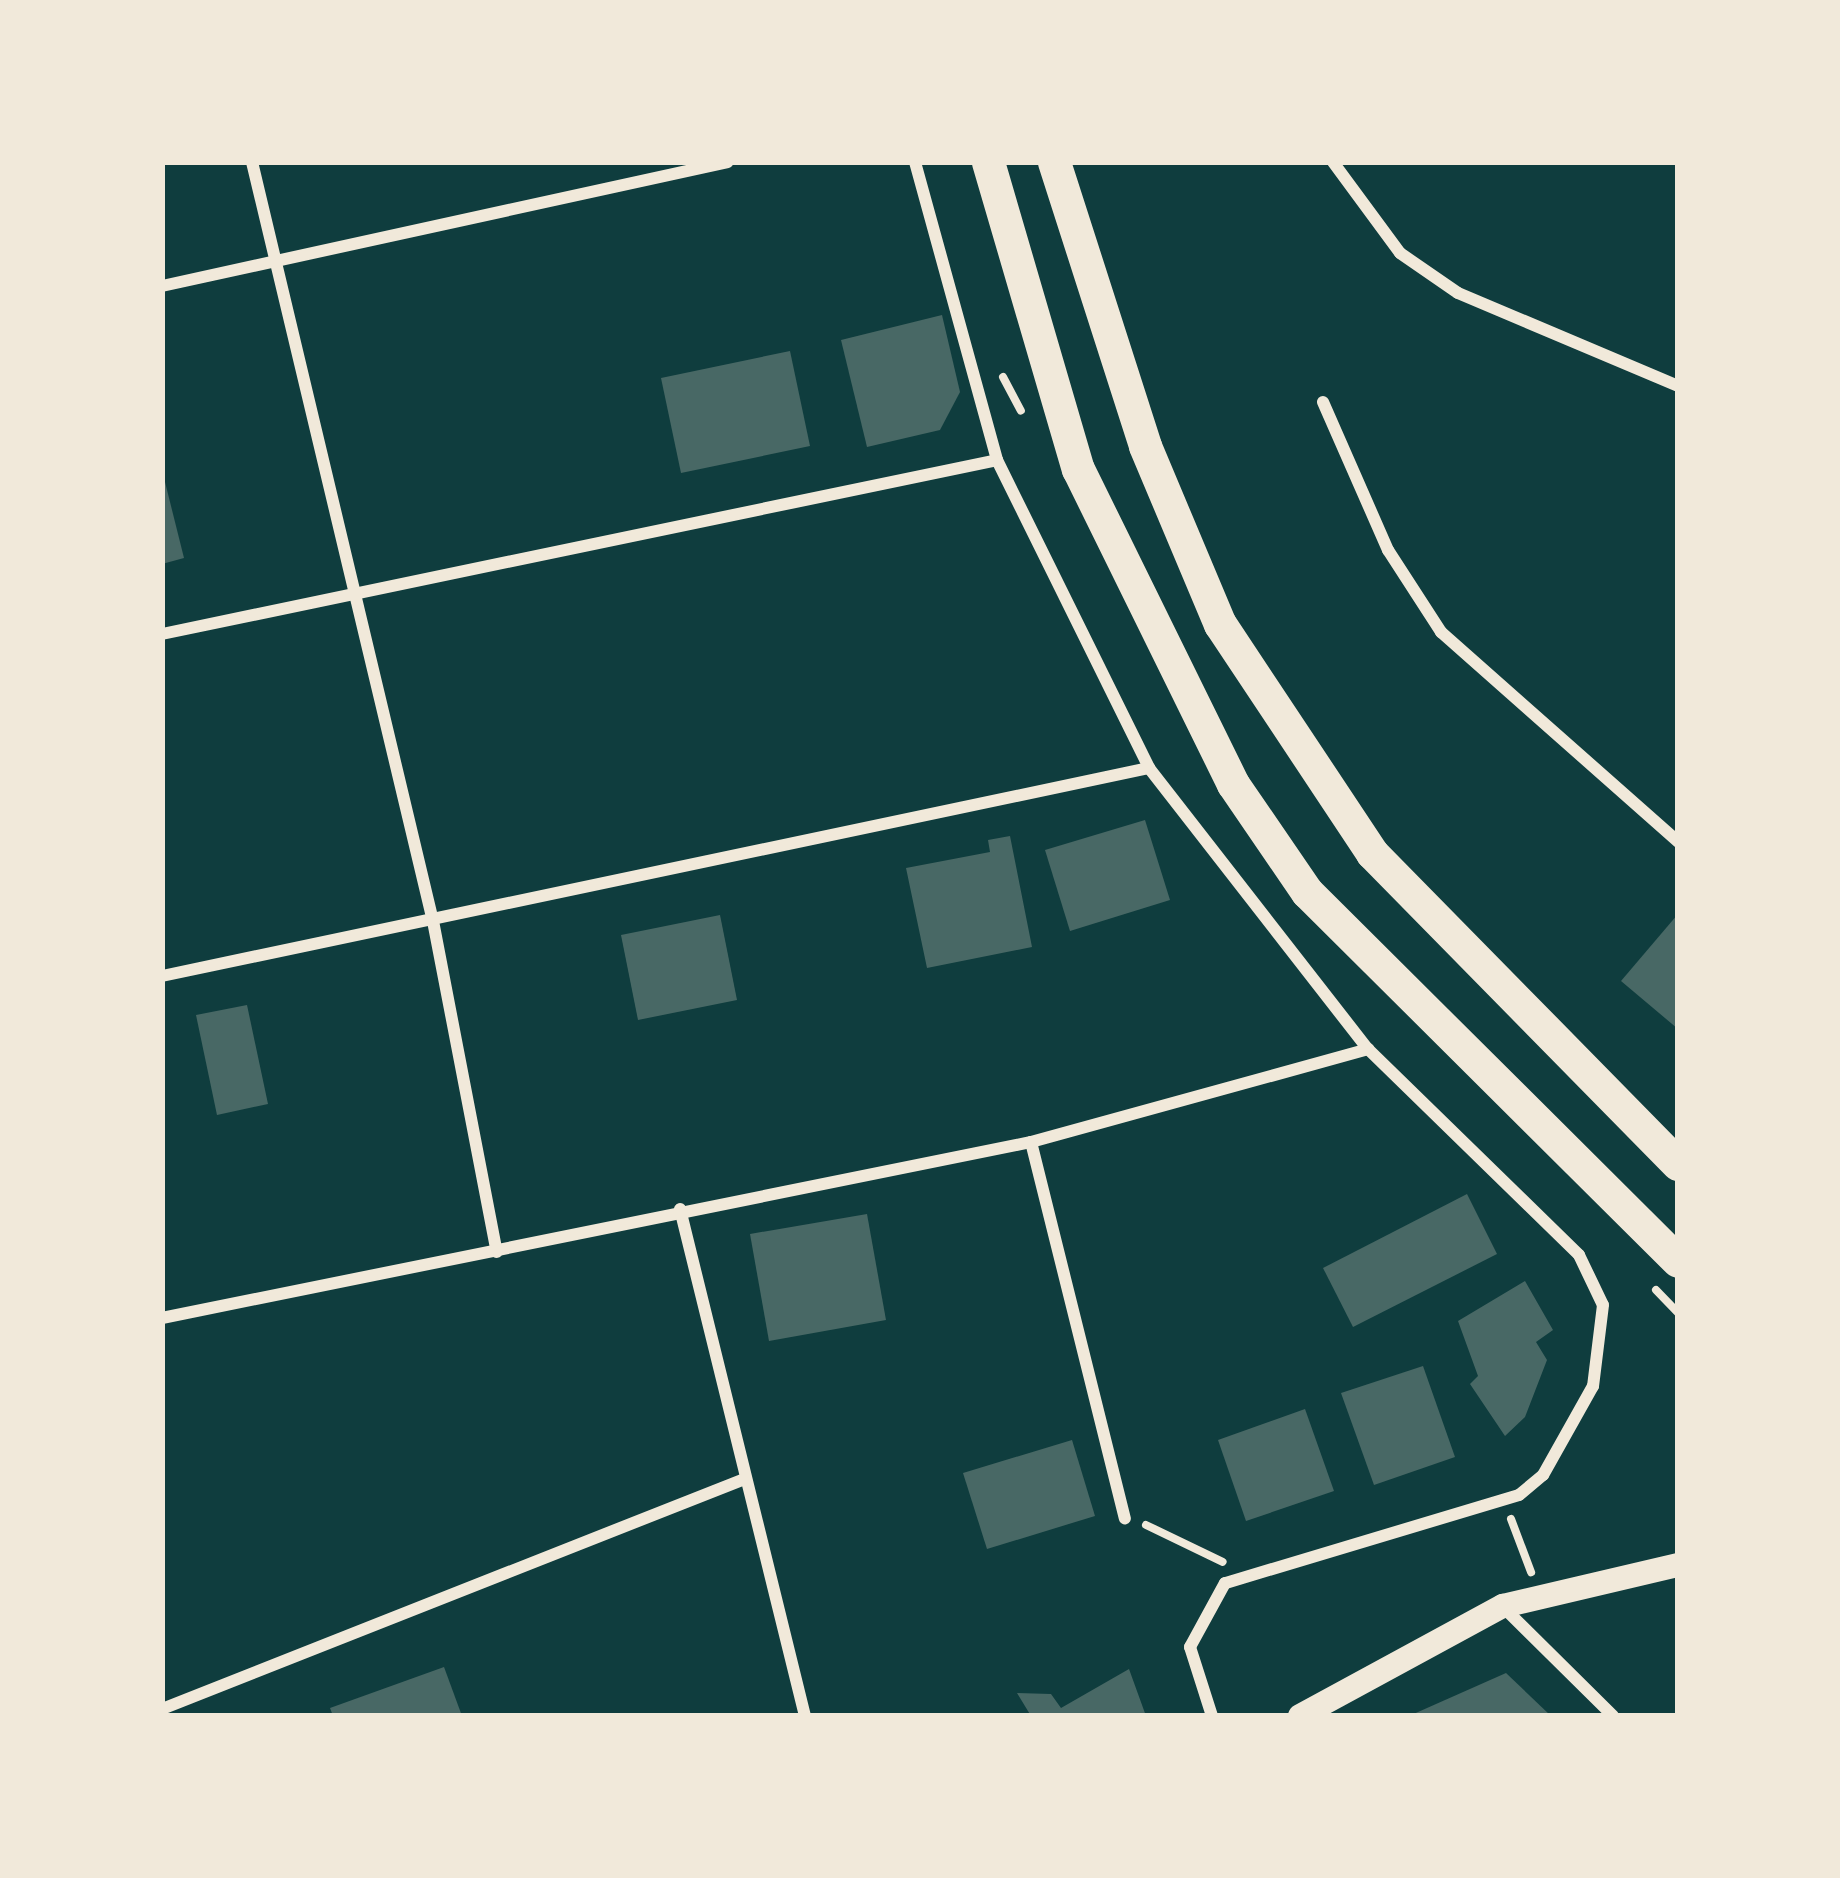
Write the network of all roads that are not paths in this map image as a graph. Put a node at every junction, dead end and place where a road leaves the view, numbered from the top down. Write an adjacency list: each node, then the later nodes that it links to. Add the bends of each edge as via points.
1 (252, 162): 7 (street)
2 (728, 162): 7 (street)
3 (915, 162): 11 (street)
4 (988, 162): 23 (highway, via 1078,470 1233,784 1307,892)
5 (1054, 162): 20 (highway, via 1145,446 1231,642 1372,853)
6 (1333, 162): 9 (street, via 1400,254 1458,293)
7 (274, 261): 8 (street); 12 (street)
8 (162, 286)
9 (1678, 386)
10 (1323, 402): 15 (street, via 1388,550 1441,632)
11 (997, 460): 12 (street); 14 (street)
12 (353, 590): 13 (street); 16 (street)
13 (162, 634)
14 (1148, 768): 16 (street); 18 (street)
15 (1678, 842)
16 (433, 921): 17 (street); 22 (street)
17 (162, 976)
18 (1368, 1049): 19 (street); 31 (street, via 1579,1255 1604,1305 1593,1386 1543,1474 1504,1502 1238,1575 1208,1601 1190,1648)
19 (1031, 1142): 21 (street); 26 (street)
20 (1678, 1164)
21 (680, 1209): 22 (street); 25 (street)
22 (496, 1252): 24 (street)
23 (1678, 1262)
24 (162, 1318)
25 (742, 1480): 29 (street); 30 (street)
26 (1125, 1518)
27 (1678, 1565): 28 (main road)
28 (1503, 1606): 32 (main road); 33 (street)
29 (162, 1708)
30 (805, 1716)
31 (1212, 1716)
32 (1300, 1716)
33 (1613, 1716)

